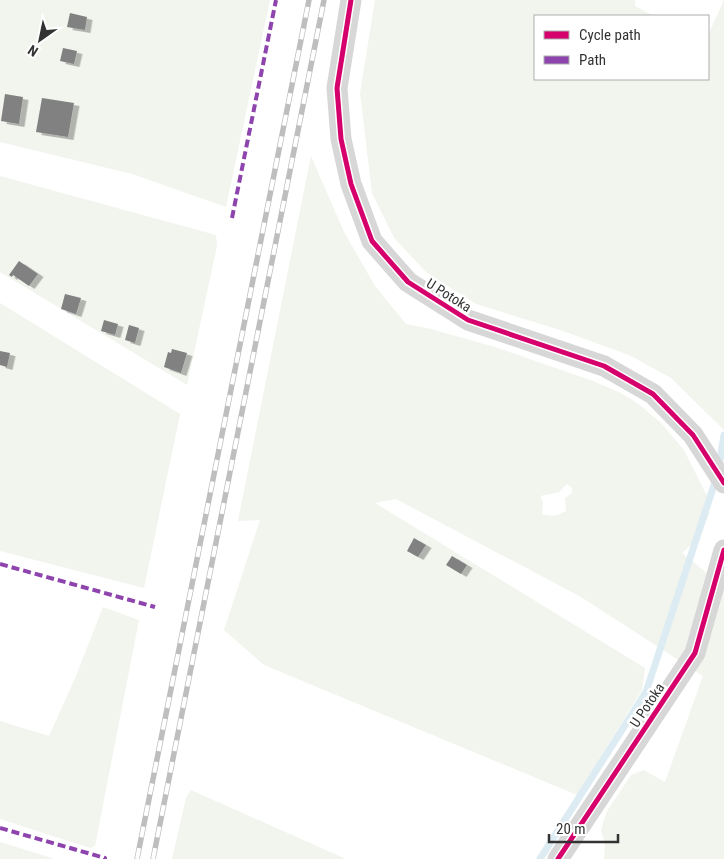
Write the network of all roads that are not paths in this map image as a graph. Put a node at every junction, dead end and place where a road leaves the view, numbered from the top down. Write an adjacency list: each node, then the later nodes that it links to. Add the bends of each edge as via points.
1 (351, 0): 2 (street, U Potoka, via 337,88 340,130 351,184 372,241 408,282 468,320 604,366 653,394 693,435)
2 (724, 483)
3 (724, 550): 4 (street, U Potoka, via 695,653)
4 (558, 859)

